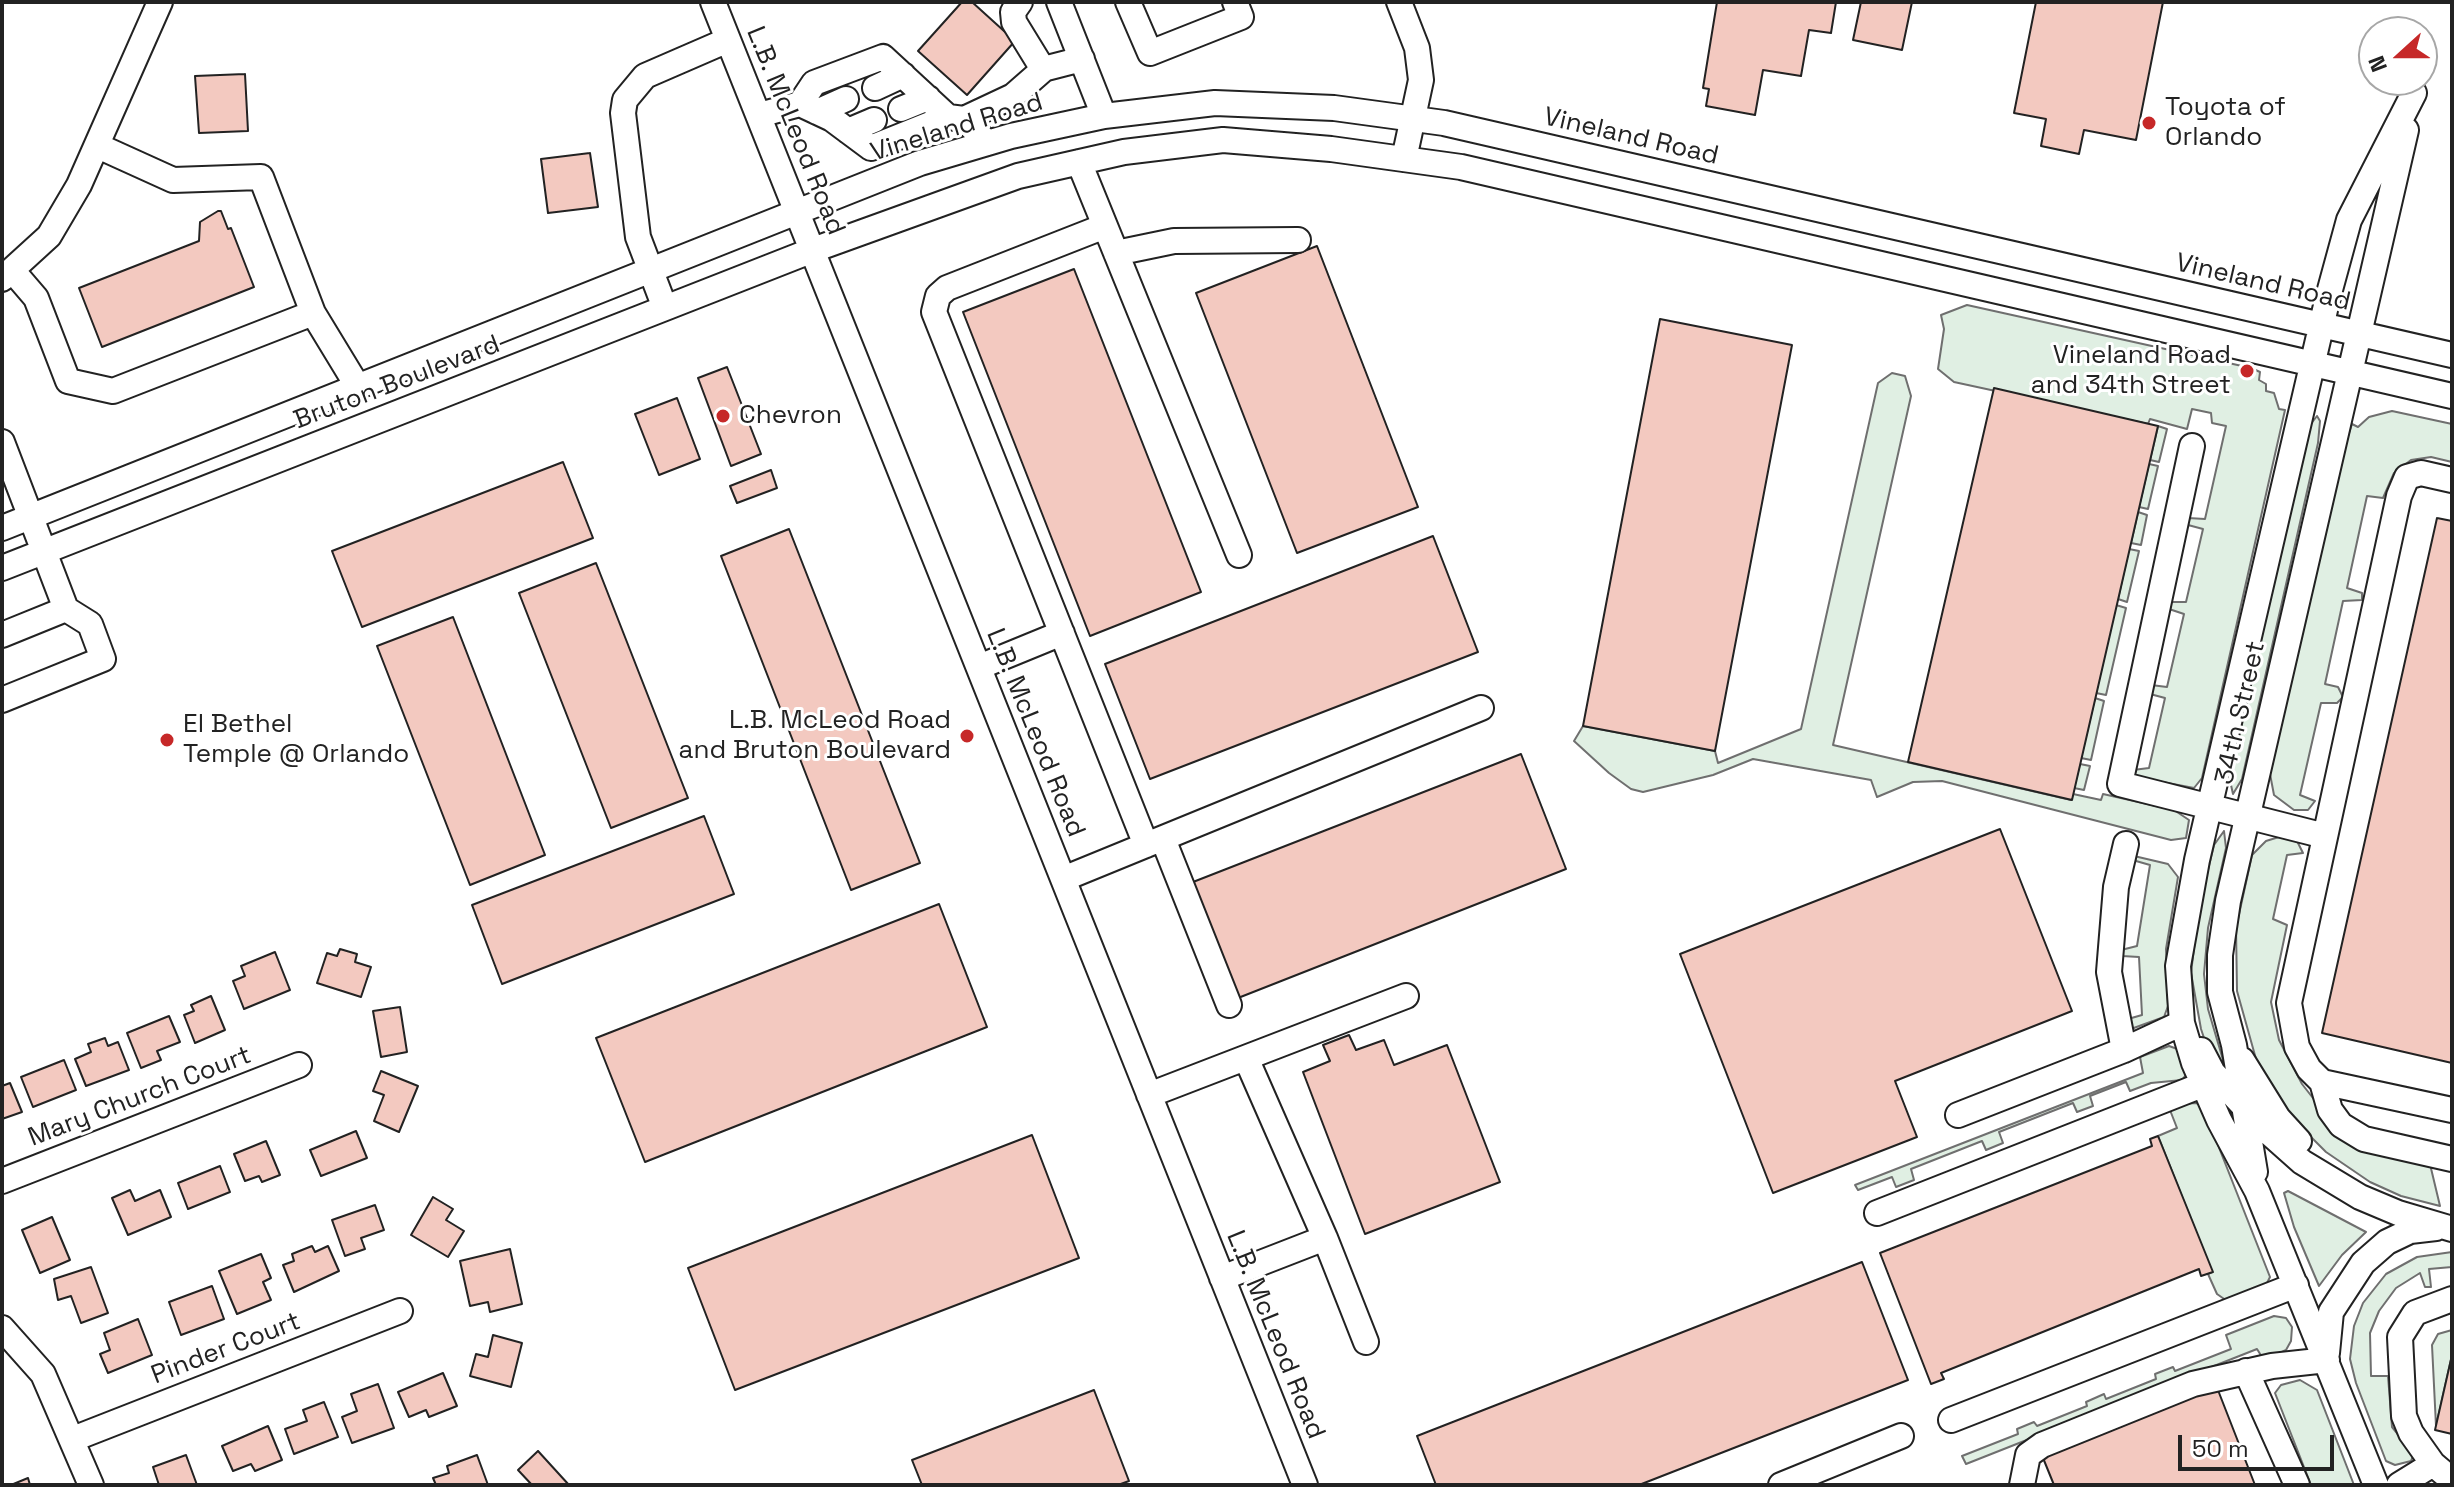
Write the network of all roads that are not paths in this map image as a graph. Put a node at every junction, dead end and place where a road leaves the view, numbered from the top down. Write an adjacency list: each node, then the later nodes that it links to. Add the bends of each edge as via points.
1 (160, 2): 24 (street)
2 (713, 2): 8 (street, L.B. McLeod Road)
3 (1020, 2): 10 (street, via 1014,22)
4 (1059, 2): 9 (street)
5 (1128, 2): 6 (street, via 1150,53 1241,17)
6 (1235, 2)
7 (1399, 2): 20 (street, via 1417,48 1421,80)
8 (728, 40): 17 (street, L.B. McLeod Road); 32 (street, via 645,76 625,100 637,226)
9 (1082, 59): 10 (street); 18 (street)
10 (1045, 68): 19 (street, via 1013,96)
11 (903, 75): 12 (street); 13 (street); 15 (street, via 883,57 814,83)
12 (875, 88)
13 (928, 98): 16 (street); 19 (street)
14 (846, 99): 15 (street)
15 (809, 108): 17 (street); 22 (street)
16 (901, 109)
17 (759, 115): 27 (street, L.B. McLeod Road)
18 (1104, 116): 20 (street, Vineland Road, via 1215,103 1334,108); 23 (street, Vineland Road)
19 (956, 118): 22 (street, via 871,148); 23 (street)
20 (1415, 119): 25 (street); 36 (street, Vineland Road)
21 (874, 120): 22 (street)
22 (848, 131)
23 (987, 143): 27 (street, Vineland Road, via 920,163)
24 (98, 146): 33 (street, via 49,236); 35 (street, via 173,180 261,177)
25 (1404, 159): 26 (street, via 1223,140); 39 (street, via 1461,167)
26 (1079, 162): 28 (street); 30 (street, via 1018,176)
27 (799, 213): 30 (street, L.B. McLeod Road); 32 (street, Bruton Boulevard)
28 (1105, 226): 31 (street); 52 (street, via 947,288 938,296 934,312)
29 (1298, 240): 31 (street, via 1174,241)
30 (813, 250): 34 (street, Bruton Boulevard); 54 (street, L.B. McLeod Road)
31 (1116, 253): 49 (street)
32 (651, 272): 34 (street); 41 (street, Bruton Boulevard)
33 (7, 275): 35 (street, via 36,298 68,381 113,391)
34 (665, 308): 48 (street, Bruton Boulevard)
35 (313, 313): 41 (street)
36 (2321, 325): 37 (street, Vineland Road); 37 (street, 34th Street, via 2349,220 2414,93); 39 (street, 34th Street)
37 (2358, 334): 38 (street, Vineland Road); 40 (street, 34th Street)
38 (2452, 355)
39 (2310, 366): 40 (street); 57 (street, 34th Street)
40 (2347, 373): 42 (street); 58 (street, 34th Street)
41 (358, 387): 46 (street, Bruton Boulevard)
42 (2452, 396)
43 (2, 442): 46 (street)
44 (2192, 446): 57 (street, via 2120,784)
45 (2452, 480): 59 (street, via 2421,473 2407,477 2399,496)
46 (31, 516): 47 (street, Bruton Boulevard); 48 (street)
47 (2, 528)
48 (45, 551): 50 (street, Bruton Boulevard); 51 (street)
49 (1239, 555)
50 (2, 568)
51 (66, 609): 53 (street); 55 (street, via 90,624 103,659)
52 (1062, 633): 54 (street); 60 (street)
53 (2, 635)
54 (979, 667): 62 (street, L.B. McLeod Road)
55 (2, 700)
56 (1481, 708): 60 (street)
57 (2209, 805): 58 (street); 63 (street, 34th Street)
58 (2246, 815): 59 (street); 67 (street, 34th Street, via 2220,955 2220,992)
59 (2325, 836): 71 (street, via 2289,1003 2297,1047)
60 (1154, 842): 62 (street); 65 (street)
61 (2126, 844): 68 (street, via 2116,887 2109,972)
62 (1063, 879): 73 (street, L.B. McLeod Road)
63 (2178, 966): 66 (street, 34th Street); 74 (street, 34th Street, via 2203,1055)
64 (1406, 996): 69 (street)
65 (1229, 1005)
66 (2182, 1023): 68 (street); 72 (street, 34th Street)
67 (2234, 1045): 74 (street, 34th Street); 80 (street, via 2278,1118)
68 (2124, 1050): 76 (street)
69 (1246, 1058): 73 (street); 83 (street)
70 (299, 1065): 78 (street, Mary Church Court)
71 (2322, 1082): 75 (street); 77 (street, via 2341,1125 2364,1139)
72 (2202, 1085): 79 (street, 34th Street); 81 (street)
73 (1149, 1095): 84 (street, L.B. McLeod Road)
74 (2245, 1107): 79 (street, 34th Street); 80 (street, 34th Street, via 2302,1162)
75 (2452, 1110)
76 (1958, 1115)
77 (2452, 1159)
78 (2, 1181)
79 (2257, 1191): 85 (street, 34th Street)
80 (2360, 1197): 82 (street)
81 (1877, 1213)
82 (2447, 1228): 90 (street, via 2410,1231 2363,1263 2331,1312)
83 (1325, 1238): 84 (street); 89 (street)
84 (1222, 1278): 97 (street, L.B. McLeod Road)
85 (2296, 1285): 90 (street, 34th Street); 92 (street)
86 (2452, 1299): 95 (street, via 2415,1313 2398,1349 2407,1425)
87 (400, 1311): 94 (street, Pinder Court)
88 (2, 1328): 94 (street, via 43,1374)
89 (1366, 1342)
90 (2327, 1360): 91 (street); 101 (street, 34th Street)
91 (2246, 1371): 99 (street, via 2193,1384 2042,1445 2028,1455); 100 (street)
92 (1951, 1420)
93 (1901, 1436): 98 (street)
94 (73, 1439): 96 (street)
95 (2442, 1472): 102 (street)
96 (91, 1485)
97 (1305, 1485)
98 (1781, 1485)
99 (2022, 1485)
100 (2297, 1485)
101 (2376, 1485)
102 (2399, 1485)

